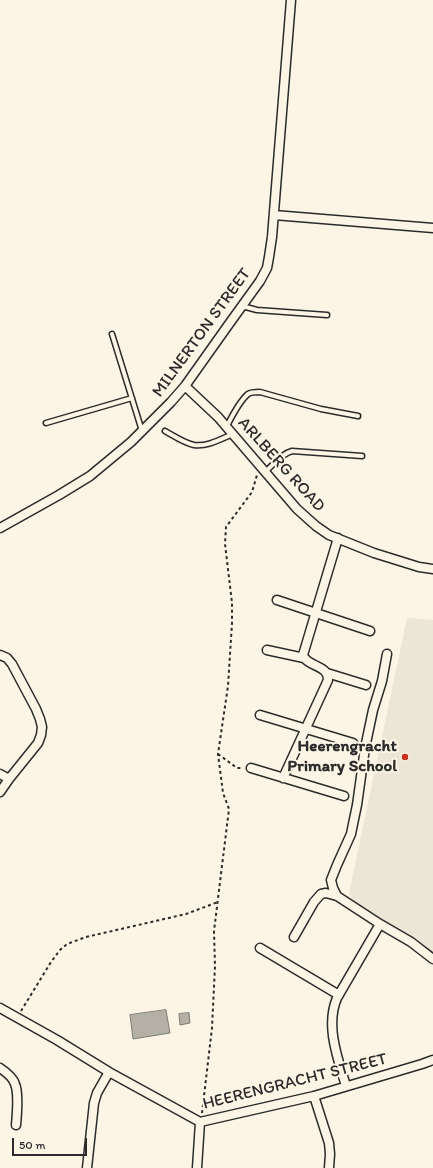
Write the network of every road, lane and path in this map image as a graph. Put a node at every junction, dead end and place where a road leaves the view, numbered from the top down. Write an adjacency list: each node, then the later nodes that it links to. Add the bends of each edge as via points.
1 (291, 0): 2 (street, MILNERTON STREET)
2 (274, 215): 3 (street); 4 (street, MILNERTON STREET, via 270,257 260,281)
3 (433, 228)
4 (242, 306): 5 (lane, via 256,310); 7 (street, MILNERTON STREET)
5 (327, 315)
6 (112, 334): 8 (lane)
7 (185, 386): 11 (street, ARLBERG ROAD); 13 (street, MILNERTON STREET)
8 (132, 398): 10 (lane); 13 (lane)
9 (358, 416): 11 (lane, via 255,392 244,398)
10 (46, 423)
11 (226, 426): 14 (street, ARLBERG ROAD)
12 (165, 431): 14 (lane, via 193,445 208,444)
13 (142, 432): 17 (street, MILNERTON STREET, via 90,476)
14 (233, 434): 16 (street, ARLBERG ROAD)
15 (362, 456): 16 (lane, via 292,452)
16 (262, 469): 18 (street, ARLBERG ROAD, via 302,514 329,535); 32 (path, via 252,492 226,527 225,544 232,623 228,686)
17 (0, 528)
18 (338, 538): 19 (street, ARLBERG ROAD, via 394,560); 21 (street)
19 (433, 569)
20 (277, 600): 21 (street)
21 (316, 613): 22 (street); 26 (street)
22 (370, 631)
23 (267, 650): 26 (street)
24 (387, 654): 39 (street, via 365,748 354,824 331,880)
25 (0, 655): 36 (street, via 12,664 36,709 42,727 38,744)
26 (304, 658): 27 (street)
27 (327, 673): 28 (street); 30 (street, via 326,683)
28 (366, 685)
29 (260, 715): 30 (street)
30 (305, 729): 31 (street); 35 (street)
31 (353, 744)
32 (218, 754): 33 (path, via 236,768); 40 (path, via 223,793 229,809)
33 (251, 768): 35 (street)
34 (0, 774): 36 (street)
35 (283, 778): 38 (street)
36 (9, 779): 37 (street)
37 (0, 792)
38 (344, 796)
39 (337, 896): 41 (street); 42 (street, via 321,894)
40 (218, 902): 47 (path, via 186,914 86,937 67,944 51,962); 53 (path, via 214,931 212,1028)
41 (380, 924): 44 (street); 45 (street)
42 (294, 937)
43 (260, 948): 45 (street)
44 (433, 958)
45 (339, 995): 51 (street, via 332,1015 336,1051)
46 (0, 1008): 47 (street, HEERENGRACHT STREET)
47 (17, 1018): 50 (street, HEERENGRACHT STREET)
48 (433, 1060): 51 (street, HEERENGRACHT STREET)
49 (0, 1068): 54 (street, via 16,1084)
50 (110, 1072): 53 (street, HEERENGRACHT STREET); 55 (street, via 94,1103)
51 (346, 1086): 52 (street, HEERENGRACHT STREET)
52 (314, 1096): 53 (street, HEERENGRACHT STREET); 57 (street, via 329,1143)
53 (200, 1122): 56 (street)
54 (16, 1125)
55 (87, 1168)
56 (197, 1168)
57 (329, 1168)

